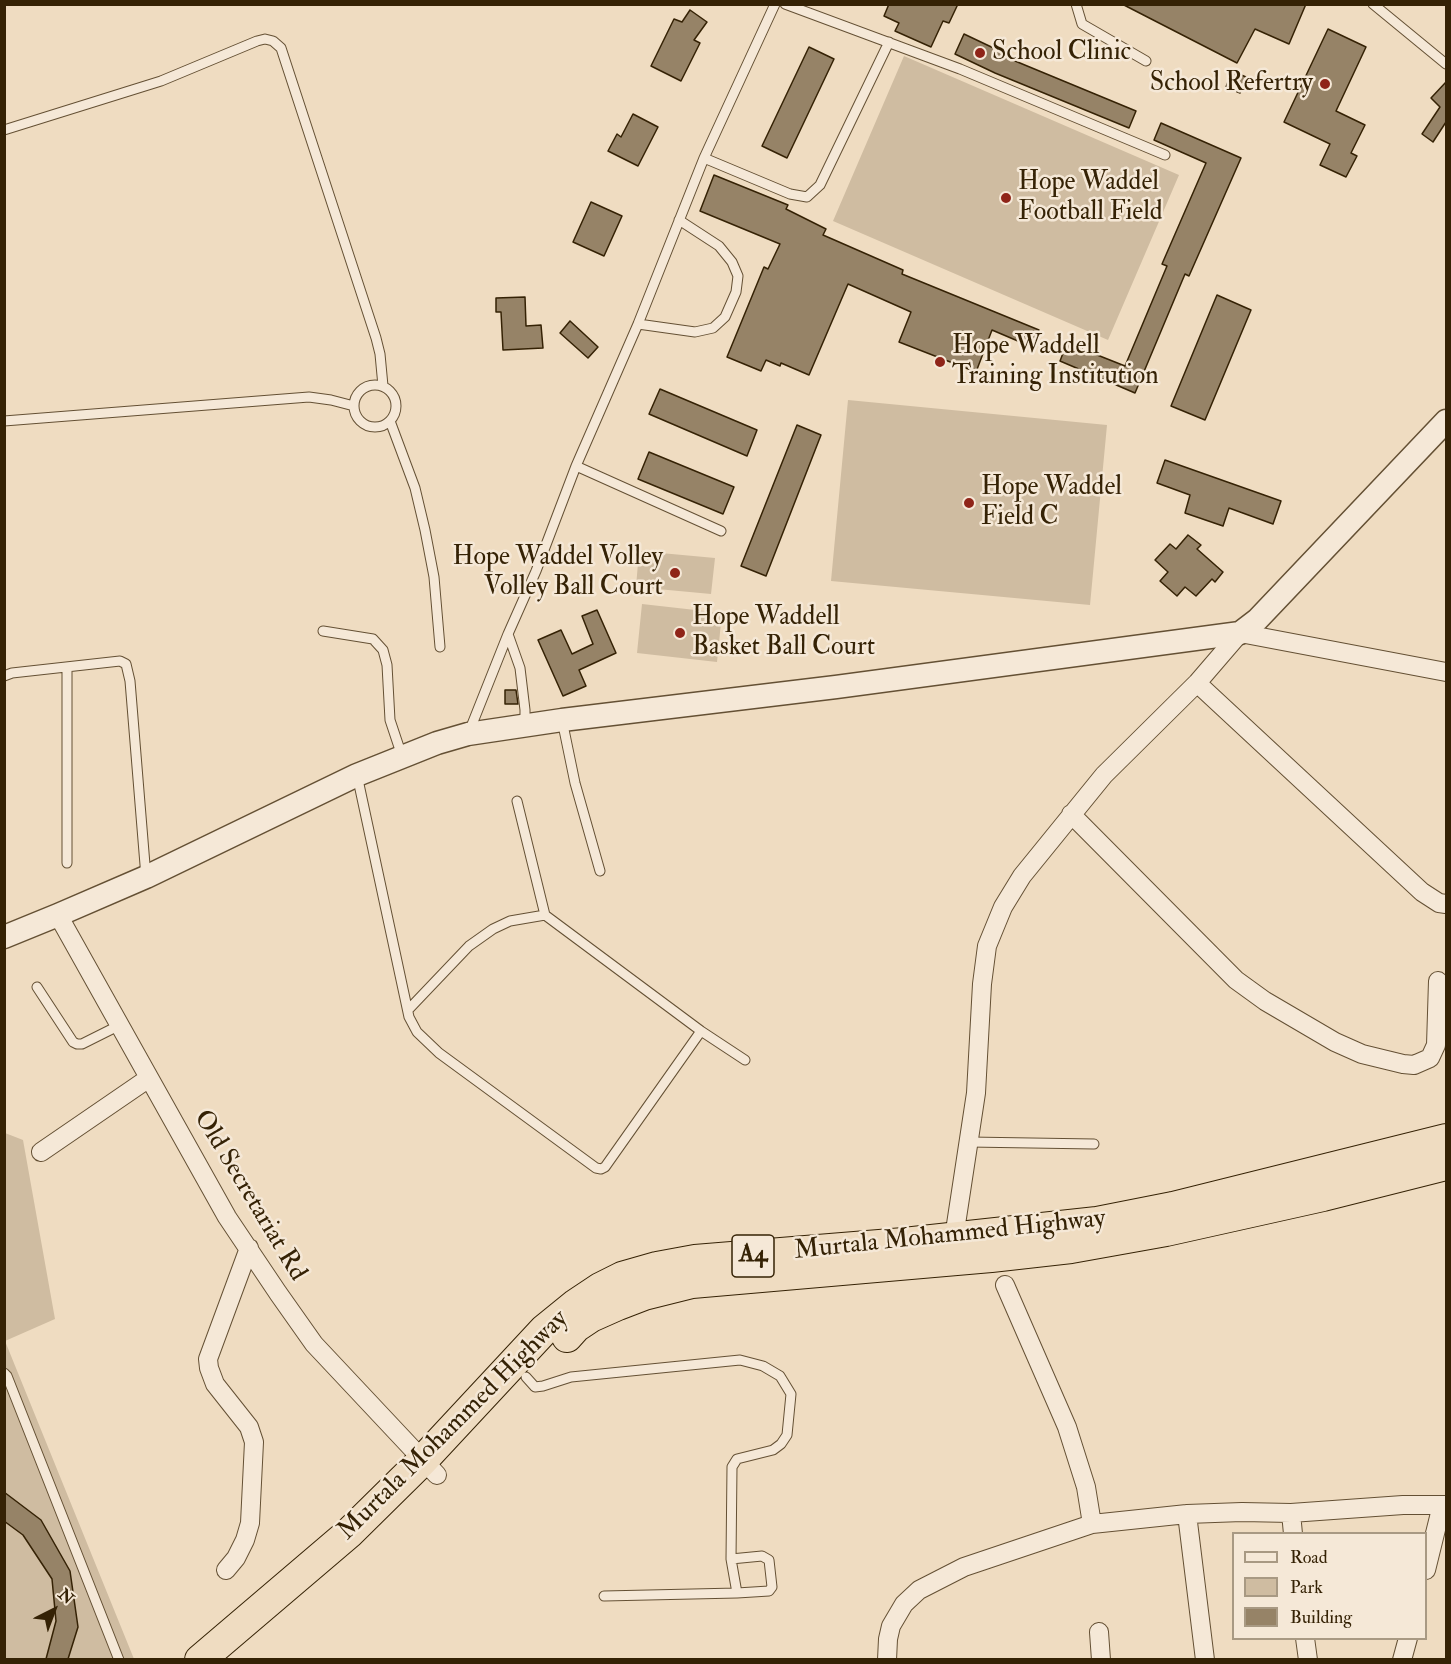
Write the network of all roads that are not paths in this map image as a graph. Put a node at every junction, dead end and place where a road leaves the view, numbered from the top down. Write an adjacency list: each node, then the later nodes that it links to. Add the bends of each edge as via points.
1 (775, 4): 10 (lane)
2 (785, 4): 5 (lane)
3 (1076, 4): 6 (lane, via 1082,24)
4 (1374, 4): 7 (lane)
5 (889, 42): 9 (lane); 10 (lane, via 820,185 807,197 790,194)
6 (1146, 61)
7 (1446, 64)
8 (4, 130): 13 (lane, via 160,81 257,41 273,41 281,48 376,338)
9 (1166, 156)
10 (704, 158): 11 (lane)
11 (679, 220): 12 (lane); 12 (lane, via 719,246 732,262 738,276 736,292 725,317 712,328 695,332)
12 (638, 324): 18 (lane)
13 (383, 386): 14 (lane, via 363,388); 15 (lane, via 396,402)
14 (354, 406): 15 (lane, via 364,424 378,427); 17 (lane, via 309,397)
15 (390, 421): 23 (lane, via 415,488 425,531)
16 (1446, 421): 21 (street, via 1257,620)
17 (4, 422)
18 (576, 466): 19 (lane); 22 (lane)
19 (721, 531)
20 (322, 631): 31 (lane, via 373,639 383,650 390,720)
21 (1240, 633): 25 (street); 27 (street); 28 (street)
22 (508, 634): 29 (lane, via 520,668); 30 (lane)
23 (441, 647)
24 (67, 667): 26 (lane); 35 (lane); 37 (lane, via 120,661 126,664)
25 (1446, 672)
26 (4, 676)
27 (1197, 682): 34 (street, via 1104,775); 38 (street, via 1422,892)
28 (562, 720): 29 (street); 36 (lane)
29 (525, 726): 30 (street)
30 (468, 734): 31 (street)
31 (402, 756): 32 (street)
32 (357, 775): 37 (street); 44 (lane)
33 (517, 801): 40 (lane)
34 (1071, 814): 42 (street, via 1236,980 1335,1042 1362,1054 1403,1064 1414,1065 1430,1058 1436,1046); 50 (street, via 1022,876 1003,906 987,946)
35 (67, 863)
36 (600, 871)
37 (146, 877): 39 (street)
38 (1446, 904)
39 (58, 915): 41 (street); 45 (street, Old Secretariat Rd)
40 (545, 915): 44 (lane, via 510,921 493,929 469,946); 46 (lane)
41 (4, 937)
42 (1438, 981)
43 (37, 987): 45 (lane, via 77,1044)
44 (408, 1010): 46 (lane, via 417,1032 439,1053 601,1169)
45 (120, 1025): 48 (street, Old Secretariat Rd)
46 (701, 1031): 47 (lane)
47 (745, 1060)
48 (149, 1078): 52 (street); 54 (street, Old Secretariat Rd, via 227,1217)
49 (1446, 1139): 55 (highway, Murtala Mohammed Highway / A4, via 1173,1207)
50 (969, 1142): 51 (lane); 55 (street)
51 (1094, 1144)
52 (40, 1152)
53 (1446, 1165): 55 (highway, Murtala Mohammed Highway / A4, via 1166,1231 1071,1248)
54 (249, 1248): 59 (street, Old Secretariat Rd, via 314,1344); 67 (street, via 208,1359 215,1384 249,1427 254,1442 250,1523 236,1558)
55 (952, 1249): 58 (highway, Murtala Mohammed Highway / A4, via 693,1283 644,1294 576,1327); 59 (highway, Murtala Mohammed Highway / A4, via 904,1244 695,1260 622,1277 576,1304 544,1330)
56 (1005, 1285): 63 (street, via 1067,1427 1086,1487)
57 (4, 1373): 73 (lane)
58 (526, 1377): 59 (highway, Murtala Mohammed Highway / A4); 65 (lane, via 535,1387 571,1377 740,1360 780,1376 791,1394 787,1435 773,1450 738,1459 732,1467)
59 (430, 1467): 74 (highway, Murtala Mohammed Highway / A4); 75 (highway, Murtala Mohammed Highway / A4, via 349,1559)
60 (1444, 1505): 61 (street); 66 (street)
61 (1291, 1513): 62 (street); 64 (street)
62 (1187, 1514): 63 (street); 78 (street)
63 (1092, 1524): 76 (street, via 964,1567 919,1590 904,1604 891,1626)
64 (1293, 1532)
65 (731, 1559): 68 (lane); 68 (lane, via 765,1556 769,1560 769,1591)
66 (1427, 1563)
67 (226, 1570)
68 (737, 1593): 69 (lane)
69 (604, 1596)
70 (1100, 1632): 77 (street)
71 (1305, 1640): 79 (street)
72 (1407, 1640): 80 (street)
73 (119, 1659)
74 (200, 1659)
75 (229, 1659)
76 (887, 1659)
77 (1101, 1659)
78 (1205, 1659)
79 (1308, 1659)
80 (1402, 1659)

